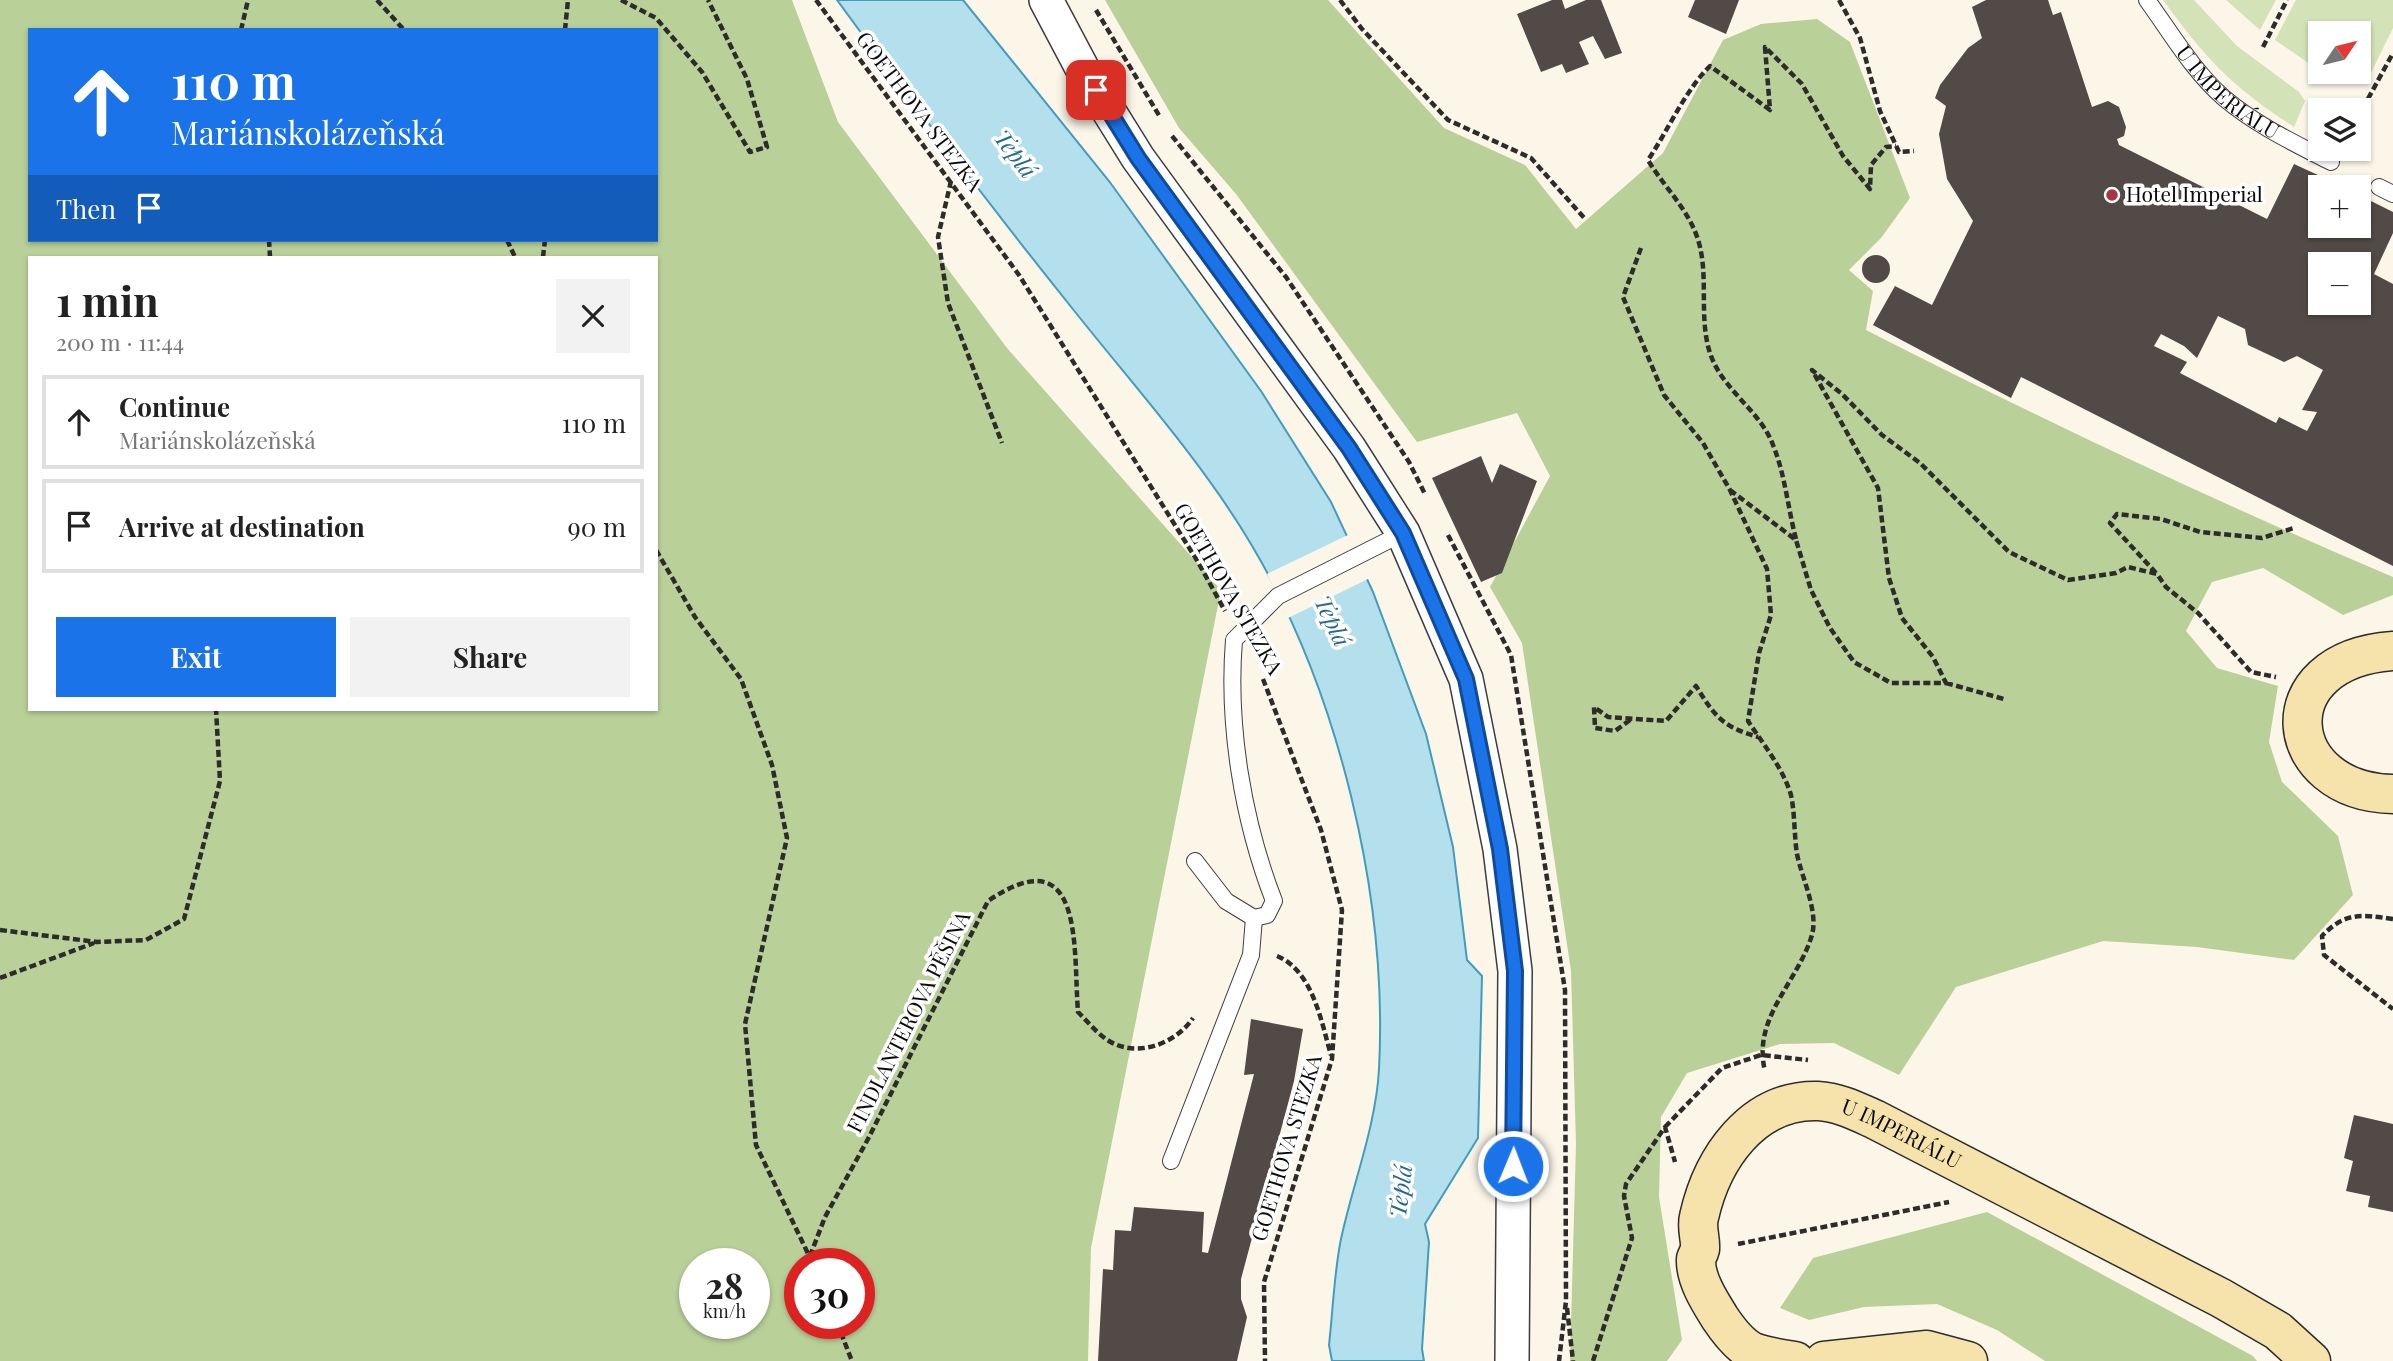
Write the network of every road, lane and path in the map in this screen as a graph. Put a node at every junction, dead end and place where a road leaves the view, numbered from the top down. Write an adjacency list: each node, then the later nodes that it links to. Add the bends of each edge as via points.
1 (248, 0): 12 (path)
2 (377, 0): 13 (path)
3 (568, 0): 14 (path)
4 (621, 0): 5 (path, via 656,18 702,72 750,152 767,148 747,79)
5 (708, 0)
6 (816, 0): 21 (path, GOETHOVA STEZKA)
7 (1046, 0): 27 (street, via 1138,158 1349,448)
8 (1340, 0): 22 (path, via 1448,120 1531,158)
9 (1839, 0): 18 (path, via 1860,38 1880,111)
10 (2147, 0): 20 (lane, U IMPERIÁLU, via 2200,73 2224,97 2276,133)
11 (2287, 0): 15 (path)
12 (241, 28)
13 (402, 28)
14 (565, 28)
15 (2263, 47)
16 (2393, 53): 17 (path)
17 (2368, 98)
18 (1896, 146): 19 (path, via 1899,152); 28 (path, via 1886,147 1871,165 1870,189 1843,156 1802,84 1765,47 1770,110 1710,66 1694,81 1648,160 1680,202 1700,247 1710,353 1727,386 1773,444)
19 (1914, 152)
20 (2331, 162)
21 (951, 181): 24 (path, via 938,237 948,303); 31 (path, GOETHOVA STEZKA, via 1019,275)
22 (1586, 220)
23 (1641, 248): 25 (path, via 1623,297 1664,395 1703,443)
24 (1002, 443)
25 (1730, 490): 28 (path); 38 (path, via 1767,569 1771,615 1759,653 1748,721)
26 (2294, 528): 30 (path, via 2263,538 2200,533 2161,519 2117,514 2110,523)
27 (1403, 533): 31 (lane, via 1278,596); 63 (street, via 1466,679 1500,849 1515,971)
28 (1796, 540): 33 (path, via 1811,590 1854,662 1891,683)
29 (658, 553): 56 (path, via 695,617 741,679 772,765 787,838 745,1024 756,1145)
30 (2157, 573): 33 (path, via 2128,567 2068,580 2009,552 1920,463 1882,435 1812,370 1878,488 1889,578 1902,618 1933,657); 34 (path, via 2251,672)
31 (1240, 634): 41 (lane, via 1234,640 1231,678 1240,773 1274,901 1268,915); 50 (path, GOETHOVA STEZKA, via 1296,759 1342,910)
32 (2393, 651): 34 (street, via 2347,660)
33 (1946, 683): 35 (path)
34 (2313, 684): 39 (street, via 2305,701 2303,724 2316,762 2351,788)
35 (2004, 699)
36 (216, 711): 44 (path, via 220,781 184,919 146,940)
37 (1630, 720): 37 (path, via 1608,717 1594,707 1595,728 1615,731); 38 (path, via 1666,721 1696,686 1731,729)
38 (1759, 737): 49 (path, via 1790,795 1813,935 1767,1019)
39 (2393, 794)
40 (1195, 861): 41 (lane, via 1226,901)
41 (1254, 918): 45 (lane)
42 (2393, 919): 47 (path, via 2358,915 2335,923 2322,936 2324,955)
43 (0, 930): 44 (path)
44 (97, 942): 46 (path)
45 (1251, 955): 50 (path, via 1270,953 1292,962 1314,997); 53 (lane)
46 (0, 978)
47 (2393, 1009)
48 (1195, 1016): 57 (path, FINDLANTEROVA PĚŠINA, via 1168,1041 1141,1051 1108,1040 1078,1012 1070,912 1059,890 1038,879 1013,884 988,901 824,1217)
49 (1761, 1055): 51 (path); 52 (path, via 1722,1068)
50 (1332, 1059): 62 (path, GOETHOVA STEZKA, via 1264,1282)
51 (1775, 1109): 55 (street, U IMPERIÁLU, via 1820,1101 1844,1106); 58 (street, U IMPERIÁLU, via 1732,1141 1714,1172 1698,1220)
52 (1665, 1127): 54 (path); 65 (path, via 1626,1184 1632,1238)
53 (1171, 1161)
54 (1675, 1164)
55 (2011, 1190): 58 (path); 69 (street, U IMPERIÁLU, via 2278,1331)
56 (806, 1248)
57 (813, 1248)
58 (1700, 1251): 66 (street, U IMPERIÁLU, via 1696,1259 1706,1295 1730,1333 1752,1351)
59 (1566, 1301): 64 (path)
60 (843, 1339): 61 (path)
61 (852, 1361)
62 (1265, 1361)
63 (1512, 1361)
64 (1573, 1361)
65 (1593, 1361)
66 (1795, 1361)
67 (1824, 1361): 68 (street, via 1927,1350)
68 (1968, 1361)
69 (2311, 1361)

